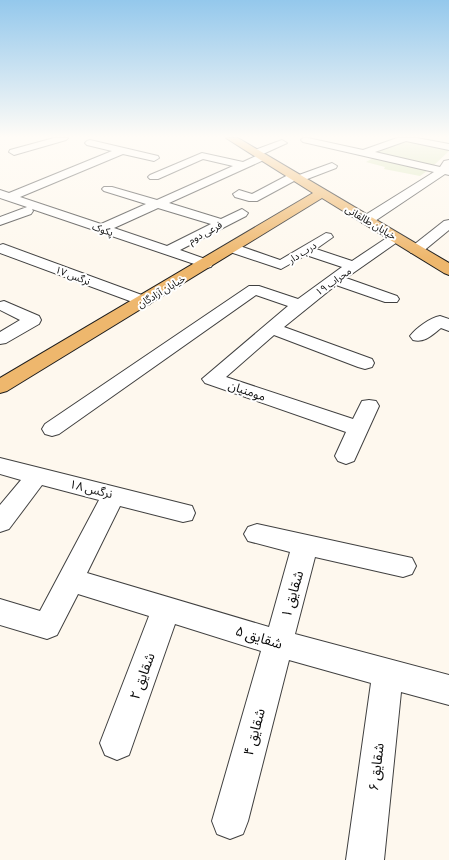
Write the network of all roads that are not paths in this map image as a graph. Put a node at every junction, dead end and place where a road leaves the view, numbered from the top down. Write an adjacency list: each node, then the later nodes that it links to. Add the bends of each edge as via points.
1 (53, 178): 13 (street)
2 (79, 178): 6 (street)
3 (214, 178): 8 (street)
4 (296, 178): 11 (main road, خیابان طالقانی); 12 (street, via 253,198)
5 (426, 178): 7 (street)
6 (82, 179)
7 (430, 179): 17 (street)
8 (199, 185): 10 (street); 14 (street)
9 (108, 189): 14 (street)
10 (219, 189)
11 (322, 192): 17 (main road, خیابان طالقانی); 24 (main road, خیابان آزادگان)
12 (239, 194)
13 (3, 198): 15 (street, پکوک); 21 (street, پکوک)
14 (156, 204): 19 (street); 21 (street)
15 (27, 211): 18 (street); 30 (street, پکوک)
16 (242, 212): 19 (street, فرعی دوم)
17 (367, 220): 23 (main road, خیابان طالقانی)
18 (0, 221)
19 (222, 223): 28 (street, فرعی دوم)
20 (448, 226): 27 (street)
21 (101, 229): 28 (street, پکوک)
22 (326, 237): 26 (street, درب دار)
23 (396, 238): 27 (main road, خیابان طالقانی); 29 (street, محراب ۱۹)
24 (232, 248): 26 (street, درب دار, via 281,265); 30 (main road, خیابان آزادگان)
25 (2, 249): 34 (street, نرگس ۱۷)
26 (304, 250): 29 (street)
27 (416, 250): 31 (main road, خیابان طالقانی)
28 (168, 251): 30 (street, پکوک)
29 (353, 266): 32 (street, محراب ۱۹)
30 (202, 267): 34 (main road, خیابان آزادگان)
31 (449, 270)
32 (334, 279): 33 (street); 35 (street, محراب ۱۹)
33 (391, 299)
34 (144, 302): 42 (main road, خیابان آزادگان)
35 (300, 305): 38 (street, محراب ۱۹); 44 (street, via 254,289)
36 (4, 306): 40 (street, via 33,320)
37 (449, 326): 39 (street, via 440,321)
38 (273, 329): 41 (street); 45 (street, مومنیان, via 212,379)
39 (419, 336)
40 (0, 339)
41 (365, 363)
42 (0, 387)
43 (369, 406): 45 (street)
44 (52, 429)
45 (359, 429): 46 (street)
46 (346, 456)
47 (0, 466): 48 (street, نرگس ۱۸)
48 (37, 476): 49 (street, نرگس ۱۸); 51 (street)
49 (114, 495): 50 (street, نرگس ۱۸); 55 (street)
50 (183, 512)
51 (0, 522)
52 (257, 534): 53 (street)
53 (305, 545): 54 (street); 58 (street, شقایق ۱)
54 (403, 566)
55 (71, 580): 56 (street, شقایق ۵); 57 (street, via 47,626)
56 (166, 609): 58 (street, شقایق ۵); 61 (street, شقایق ۲)
57 (0, 612)
58 (278, 643): 59 (street, شقایق ۵); 62 (street, شقایق ۴)
59 (387, 674): 60 (street, شقایق ۵); 63 (street, شقایق ۶)
60 (449, 690)
61 (117, 743)
62 (230, 821)
63 (365, 860)

